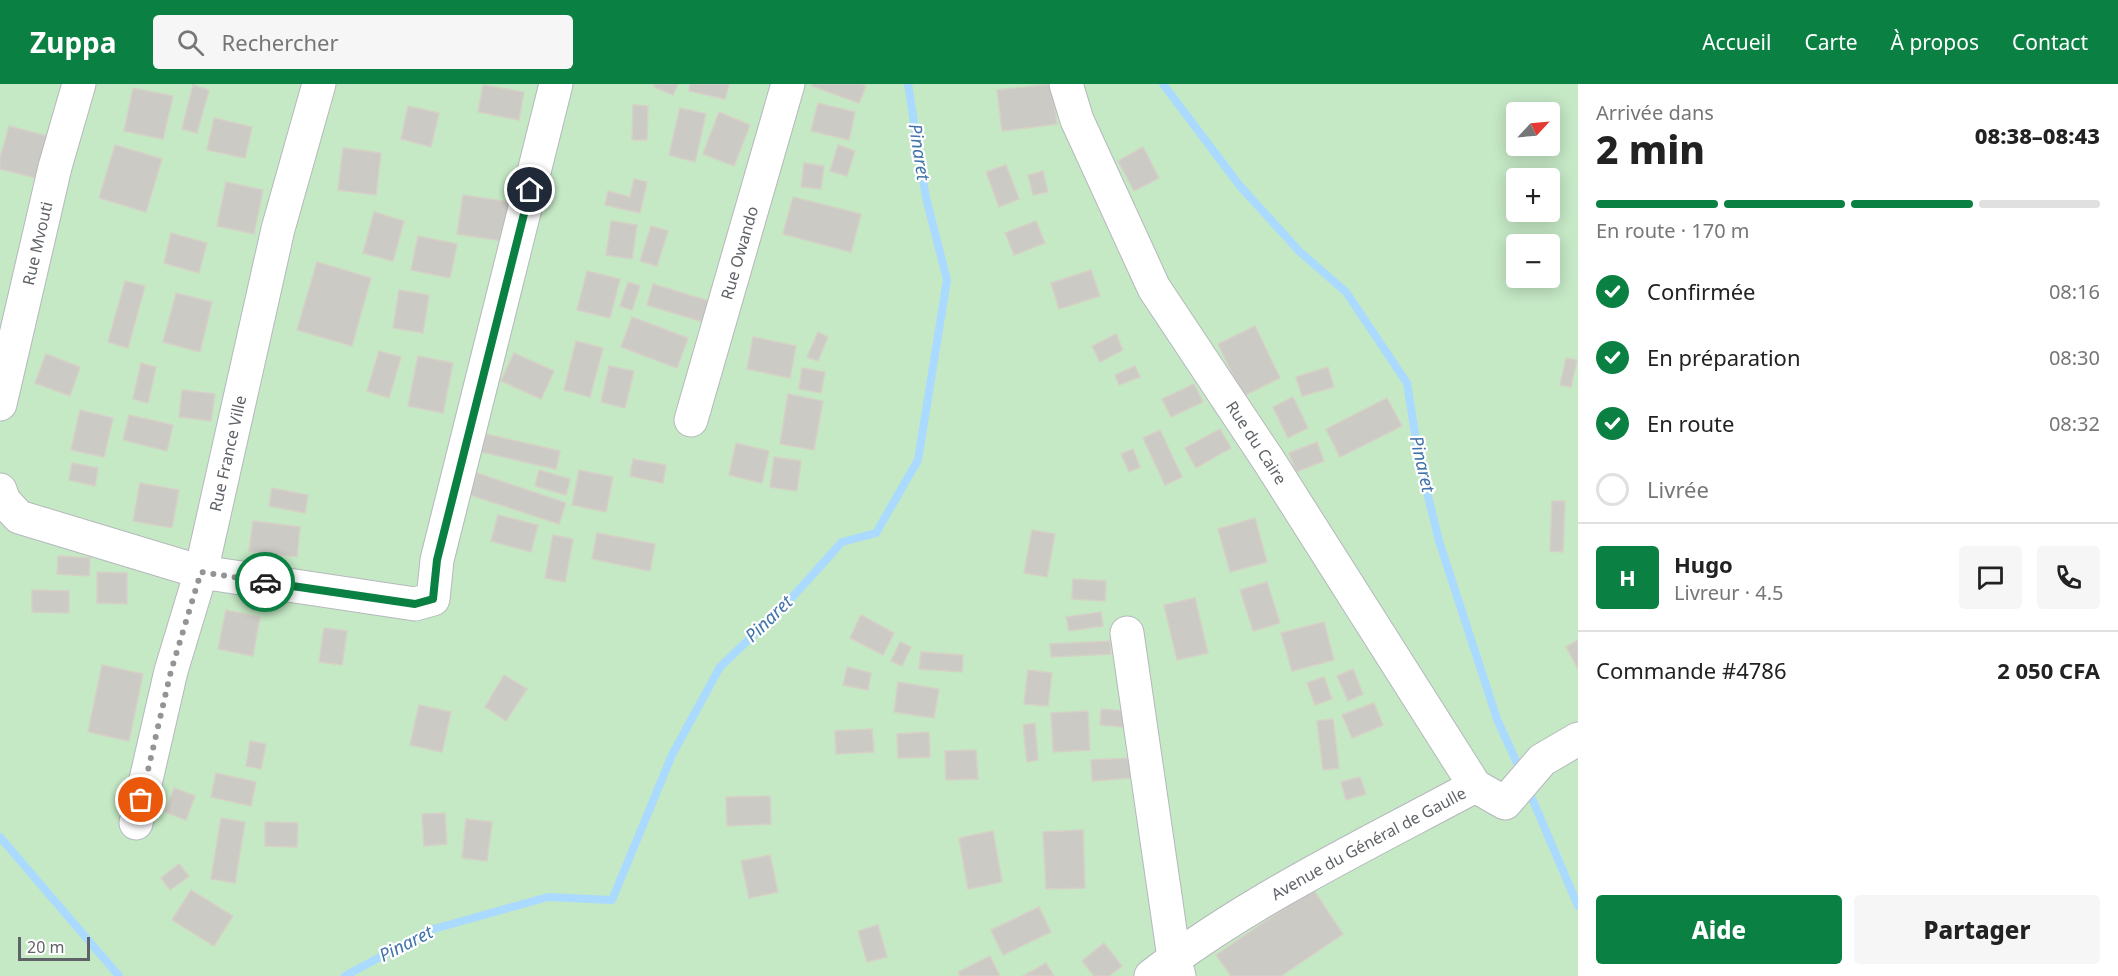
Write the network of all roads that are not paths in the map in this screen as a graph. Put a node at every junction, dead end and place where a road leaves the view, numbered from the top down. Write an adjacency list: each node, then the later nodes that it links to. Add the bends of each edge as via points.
1 (79, 84): 6 (street, Rue Mvouti, via 55,167)
2 (319, 84): 9 (street, Rue France Ville, via 278,229)
3 (556, 84): 9 (street, via 437,560 433,599 415,604)
4 (788, 84): 7 (street, Rue Owando)
5 (1066, 84): 12 (street, Rue du Caire, via 1077,120 1154,288)
6 (0, 404)
7 (691, 420)
8 (2, 495): 9 (street, via 19,517)
9 (201, 572): 13 (street, Rue France Ville, via 171,671)
10 (1127, 633): 14 (street)
11 (1578, 739): 12 (street, Avenue du Général de Gaulle, via 1542,760 1505,803)
12 (1475, 786): 14 (street, Avenue du Général de Gaulle, via 1250,909)
13 (136, 823)
14 (1168, 970)

